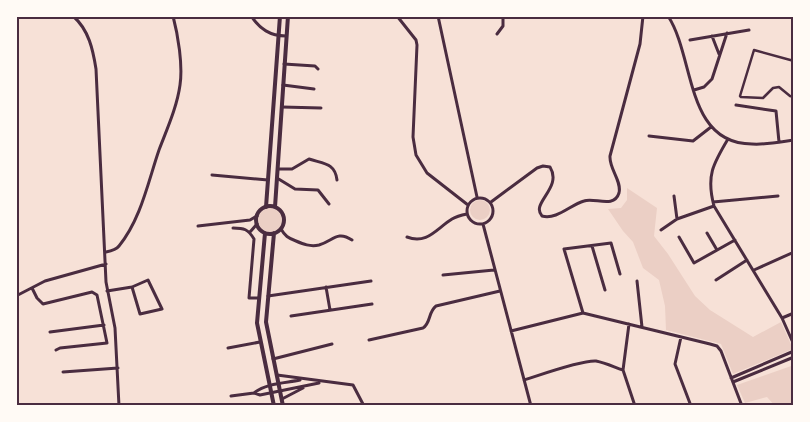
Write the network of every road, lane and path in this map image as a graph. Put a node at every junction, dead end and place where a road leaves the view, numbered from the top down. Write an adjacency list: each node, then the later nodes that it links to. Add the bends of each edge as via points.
1 (73, 16): 67 (street, via 89,40 96,69)
2 (173, 16): 67 (street, via 181,72 176,100 136,216 120,245)
3 (251, 16): 14 (street, via 264,30)
4 (280, 16): 14 (street)
5 (288, 16): 15 (street)
6 (396, 16): 45 (street, via 417,45 413,137 416,155 426,173)
7 (438, 16): 41 (street)
8 (503, 16): 13 (street, via 503,26)
9 (643, 16): 42 (street, via 642,40 610,156 610,165 619,187 617,196 607,202 584,200 552,217 542,216 538,208 549,192 553,174 550,167 543,166)
10 (668, 16): 24 (street, via 679,35)
11 (749, 30): 12 (street)
12 (727, 33): 16 (street); 18 (street)
13 (497, 34)
14 (278, 36): 15 (street); 37 (street)
15 (286, 36): 20 (street)
16 (712, 36): 17 (street); 18 (street)
17 (690, 40)
18 (720, 55): 24 (street, via 712,79 704,87)
19 (794, 61): 25 (street, via 754,50 740,96 762,98 779,87)
20 (284, 64): 21 (street, via 315,66); 22 (street)
21 (318, 69)
22 (283, 85): 23 (street); 27 (street)
23 (314, 89)
24 (694, 90): 29 (street, via 701,112)
25 (794, 97)
26 (736, 105): 33 (street, via 776,111)
27 (282, 106): 28 (street); 34 (street)
28 (321, 108)
29 (711, 127): 30 (street, via 693,141); 31 (street)
30 (650, 136)
31 (728, 139): 33 (street, via 751,144); 44 (street, via 712,168 710,187)
32 (794, 140): 33 (street)
33 (779, 142)
34 (278, 169): 36 (street); 38 (street, via 292,168 309,160 332,167)
35 (212, 175): 37 (street)
36 (277, 178): 43 (street, via 295,189 318,190); 47 (street)
37 (268, 180): 46 (street)
38 (337, 180)
39 (674, 196): 50 (street)
40 (778, 196): 44 (street)
41 (477, 197): 42 (street); 45 (street)
42 (491, 202): 52 (street, via 493,215)
43 (329, 204)
44 (714, 204): 50 (street); 64 (street)
45 (468, 205): 48 (street)
46 (266, 207): 47 (street); 49 (street)
47 (276, 207): 55 (street, via 284,217)
48 (467, 214): 52 (street, via 471,221); 61 (street, via 454,218 426,238)
49 (257, 216): 51 (street); 53 (street, via 250,220)
50 (677, 218): 56 (street)
51 (257, 224): 57 (street); 58 (street)
52 (483, 224): 71 (street)
53 (198, 226)
54 (233, 228): 57 (street, via 244,228)
55 (281, 229): 59 (street); 63 (street, via 285,237 305,245 320,245 340,235)
56 (661, 230)
57 (250, 232): 86 (street, via 254,239 249,298)
58 (265, 233): 59 (street); 86 (street)
59 (274, 233): 85 (street)
60 (707, 233): 66 (street)
61 (407, 237)
62 (679, 237): 66 (street, via 694,263)
63 (352, 240)
64 (735, 240): 66 (street); 69 (street)
65 (592, 246): 73 (street, via 612,243); 81 (street); 89 (street, via 564,249)
66 (717, 250)
67 (106, 252): 70 (street)
68 (794, 252): 72 (street)
69 (747, 260): 72 (street); 75 (street)
70 (106, 264): 79 (street, via 45,281); 82 (street)
71 (494, 270): 74 (street); 83 (street)
72 (754, 270): 92 (street)
73 (620, 274)
74 (443, 275)
75 (716, 280)
76 (371, 281): 80 (street)
77 (637, 281): 95 (street)
78 (132, 287): 78 (street, via 148,280 162,309 140,314); 82 (street)
79 (32, 288): 84 (street); 93 (street, via 43,304 95,292)
80 (326, 288): 85 (street); 88 (street)
81 (605, 290)
82 (107, 291): 108 (street, via 115,328)
83 (500, 291): 96 (street); 99 (street, via 436,306 423,328)
84 (16, 296)
85 (267, 296): 107 (street, via 266,322)
86 (259, 298): 100 (street, via 257,323)
87 (372, 304): 88 (street)
88 (330, 310): 91 (street)
89 (583, 313): 94 (street); 96 (street)
90 (794, 313): 92 (street)
91 (291, 316)
92 (782, 318): 102 (street)
93 (104, 324): 97 (street); 104 (street, via 107,343)
94 (630, 324): 95 (street); 109 (street)
95 (642, 327): 98 (street)
96 (511, 331): 113 (street)
97 (50, 332)
98 (681, 337): 114 (street, via 717,346); 130 (street, via 675,364)
99 (369, 340)
100 (260, 342): 103 (street); 117 (street)
101 (332, 344): 107 (street)
102 (794, 345)
103 (228, 348)
104 (56, 350)
105 (794, 351): 114 (street)
106 (794, 357): 114 (street)
107 (273, 359): 111 (street)
108 (118, 368): 110 (street); 124 (street)
109 (622, 370): 113 (street, via 594,361); 129 (street)
110 (63, 372)
111 (277, 375): 112 (street); 116 (street)
112 (303, 379): 115 (street); 116 (street)
113 (524, 380): 128 (street)
114 (732, 380): 131 (street)
115 (322, 382): 118 (street); 127 (street, via 353,385)
116 (279, 384): 117 (street); 119 (street)
117 (270, 386): 120 (street); 121 (street)
118 (306, 386): 119 (street); 123 (street)
119 (280, 391): 121 (street); 123 (street)
120 (254, 393): 121 (street); 122 (street)
121 (271, 393): 125 (street)
122 (231, 396)
123 (282, 400): 126 (street)
124 (119, 406)
125 (274, 406)
126 (284, 406)
127 (364, 406)
128 (531, 406)
129 (635, 406)
130 (691, 406)
131 (742, 406)

